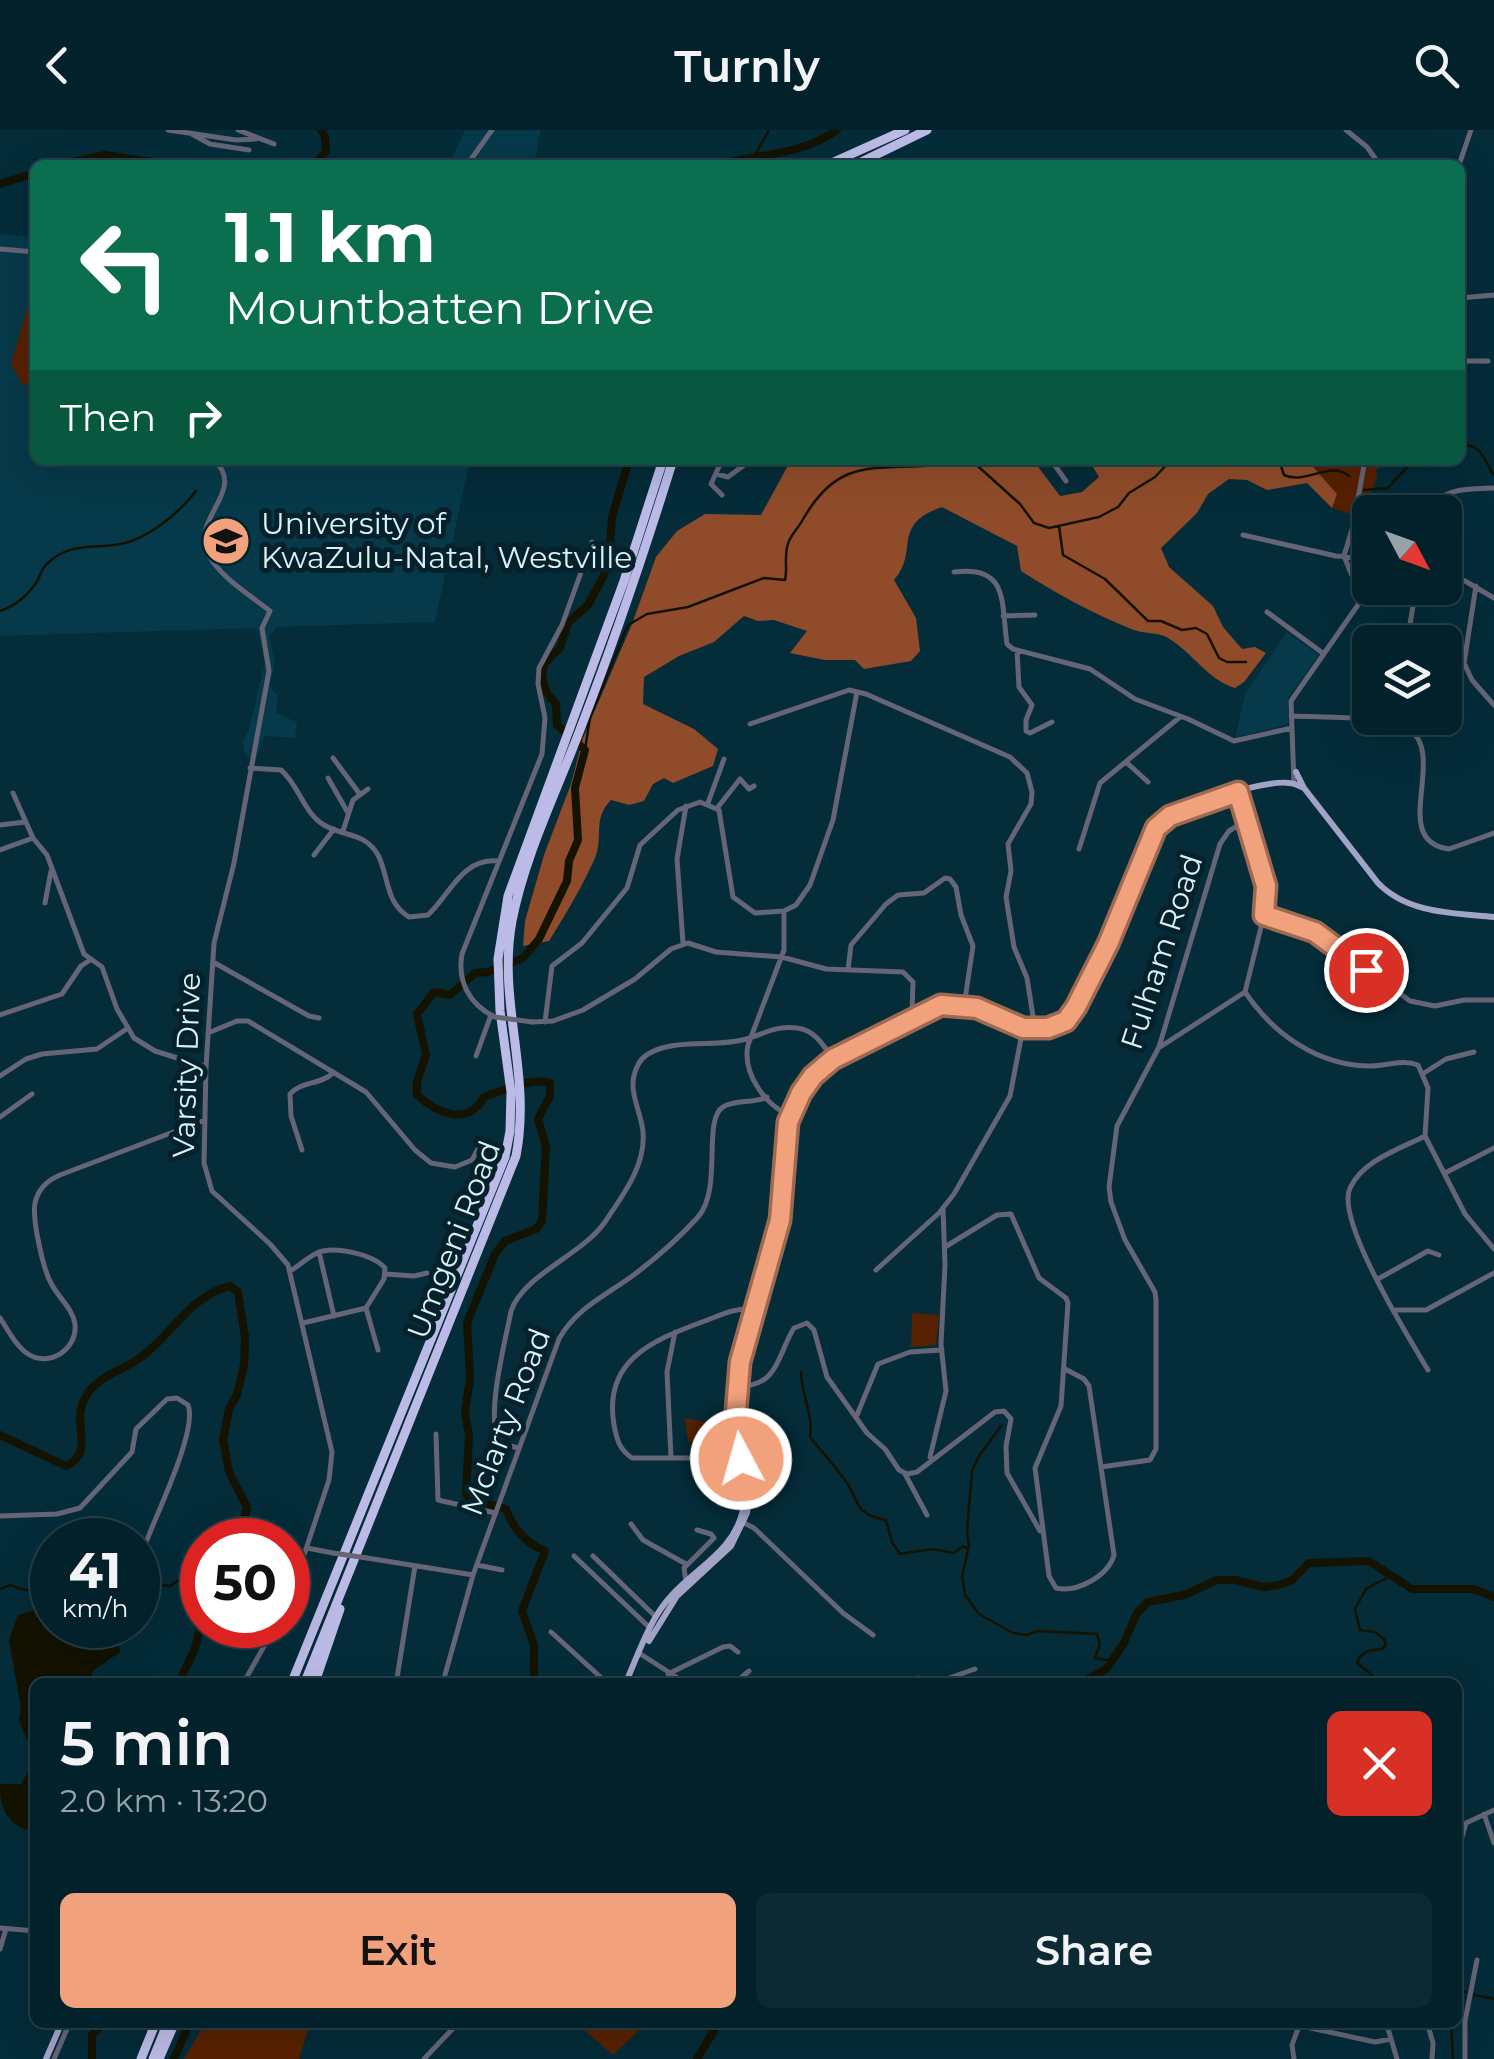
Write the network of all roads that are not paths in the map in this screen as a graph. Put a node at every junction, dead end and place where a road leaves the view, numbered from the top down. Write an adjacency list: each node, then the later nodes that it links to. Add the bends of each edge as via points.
1 (168, 130): 8 (street)
2 (238, 130): 9 (street)
3 (492, 130): 12 (street)
4 (904, 130): 13 (highway)
5 (928, 130): 14 (highway)
6 (1346, 130): 15 (street)
7 (1471, 130): 16 (street)
8 (190, 133): 9 (street); 11 (street, via 210,144)
9 (256, 139): 10 (street)
10 (274, 144)
11 (249, 150)
12 (471, 160)
13 (837, 160)
14 (865, 160)
15 (1376, 160)
16 (1461, 160)
17 (0, 249): 18 (street)
18 (30, 252)
19 (1494, 295): 20 (street)
20 (1465, 298)
21 (1465, 361): 22 (street)
22 (1488, 361)
23 (218, 465): 62 (street, Varsity Drive, via 226,484 204,528 208,553 270,612 262,628 269,671)
24 (661, 465): 94 (highway, Umgeni Road, via 513,878)
25 (672, 465): 94 (highway, Umgeni Road, via 633,591 545,816)
26 (720, 465): 30 (street)
27 (743, 465): 30 (street, via 726,478)
28 (1055, 465): 31 (street)
29 (1364, 465): 34 (street)
30 (716, 474): 33 (street, via 712,487)
31 (1066, 481)
32 (1494, 488): 35 (street)
33 (722, 494)
34 (1359, 495)
35 (1444, 495)
36 (1352, 529): 39 (street)
37 (1243, 535): 39 (street)
38 (592, 542): 87 (street, via 539,668 544,749)
39 (1344, 556): 40 (street); 42 (street)
40 (1352, 556)
41 (954, 572): 49 (street, via 978,570 993,579)
42 (1352, 578)
43 (1462, 581): 44 (street)
44 (1476, 586): 45 (street); 53 (street, via 1464,663)
45 (1494, 598)
46 (1358, 605): 51 (street)
47 (1267, 612): 51 (street)
48 (1035, 615): 49 (street)
49 (1003, 616): 50 (street, via 1007,644)
50 (1017, 650): 55 (street, via 1090,669 1135,699); 56 (street, via 1018,687 1032,705 1026,731)
51 (1324, 654): 54 (street, via 1294,694)
52 (858, 692): 57 (street, via 845,690); 90 (street, via 828,837 803,898); 110 (street, via 1016,761 1029,779 1032,796 1008,844 1006,897)
53 (1494, 704)
54 (1292, 716): 58 (street); 82 (street, via 1406,727 1422,748 1420,823 1428,840 1449,849)
55 (1180, 717): 58 (street, via 1234,742); 61 (street)
56 (1052, 722)
57 (750, 724)
58 (1292, 728): 63 (street)
59 (333, 758): 70 (street)
60 (724, 759): 73 (street)
61 (1126, 762): 65 (street); 84 (street, via 1097,788)
62 (250, 768): 80 (street, via 281,770 316,820); 97 (street, Varsity Drive)
63 (1296, 772): 66 (street); 68 (main road)
64 (328, 778): 76 (street)
65 (1148, 782)
66 (1294, 784): 68 (main road); 71 (main road)
67 (754, 786): 75 (street, via 740,779)
68 (1304, 788): 92 (main road, via 1392,896 1436,911)
69 (368, 789): 70 (street)
70 (359, 792): 76 (street)
71 (1238, 792): 77 (street); 110 (main road, via 1170,816 1156,828 1076,1007 1063,1022)
72 (13, 793): 78 (street)
73 (708, 803): 74 (street); 75 (street)
74 (686, 806): 93 (street, via 677,859); 106 (street, via 640,845 627,888 582,943 552,966)
75 (718, 808): 90 (street, via 733,897 750,912)
76 (348, 813): 81 (street)
77 (1246, 820): 91 (street, via 1266,886); 107 (street, Fulham Road, via 1220,844)
78 (25, 822): 79 (street); 83 (street)
79 (0, 825)
80 (334, 829): 81 (street); 86 (street)
81 (343, 831): 87 (street, via 373,847 394,905 411,918 430,914 462,874)
82 (1494, 831)
83 (33, 838): 85 (street); 88 (street)
84 (1079, 849)
85 (0, 850)
86 (314, 855)
87 (498, 861): 103 (street, via 462,954 463,984)
88 (52, 868): 89 (street); 96 (street)
89 (46, 903)
90 (784, 912): 95 (street)
91 (1264, 915): 99 (street); 100 (street, via 1315,932 1410,1001 1434,1006)
92 (1494, 918)
93 (682, 943): 95 (street, via 722,954); 106 (street, via 583,1010)
94 (504, 956): 122 (highway, Umgeni Road)
95 (782, 957): 98 (street); 113 (street)
96 (90, 960): 102 (street, via 62,994); 108 (street, via 102,967)
97 (213, 962): 104 (street); 112 (street, Varsity Drive)
98 (848, 970): 101 (street, via 850,945 886,904 950,879 973,946); 105 (street, via 907,973)
99 (1246, 992): 111 (street); 120 (street, via 1291,1038 1328,1062 1412,1062)
100 (1494, 1000)
101 (961, 1006): 105 (main road, via 941,1005); 109 (main road)
102 (0, 1016)
103 (493, 1016): 106 (street, bridge); 116 (street)
104 (319, 1018)
105 (916, 1020): 117 (main road)
106 (545, 1022)
107 (1167, 1025): 111 (street); 114 (street, Fulham Road)
108 (128, 1028): 118 (street, via 140,1044); 121 (street, via 97,1050 37,1055)
109 (1023, 1028): 110 (main road); 133 (street, via 1010,1096)
110 (1034, 1029)
111 (1182, 1032): 114 (street)
112 (208, 1033): 118 (street, Varsity Drive); 119 (street, via 245,1020)
113 (751, 1037): 117 (street, via 798,1028 819,1039); 124 (street, via 748,1070); 161 (street, via 668,1046 636,1067 633,1093 643,1132 638,1169 600,1229 519,1296 511,1311 494,1408 498,1437)
114 (1159, 1047): 165 (street, Fulham Road, via 1116,1126 1110,1187 1125,1240 1155,1292 1156,1449 1150,1460)
115 (1474, 1052): 120 (street)
116 (476, 1056)
117 (835, 1062): 125 (main road, via 810,1085)
118 (206, 1067): 127 (street, Varsity Drive)
119 (333, 1072): 129 (street, via 371,1096 430,1162 462,1165); 131 (street, via 290,1094)
120 (1424, 1073): 128 (street)
121 (0, 1076)
122 (516, 1088): 173 (highway, Umgeni Road, via 521,1132 509,1179); 197 (highway, Umgeni Road, via 499,1176)
123 (32, 1094): 126 (street)
124 (767, 1096): 125 (street); 161 (street, Mclarty Road, via 717,1112 714,1173 701,1214 567,1324)
125 (793, 1116): 145 (main road, via 780,1220); 148 (main road, via 785,1212)
126 (0, 1117)
127 (205, 1120): 139 (street, Varsity Drive, via 211,1188); 151 (street, via 60,1174 41,1190 35,1209 45,1270 75,1322 65,1351 32,1356)
128 (1425, 1136): 132 (street); 144 (street, via 1366,1167 1347,1193 1352,1230)
129 (479, 1147)
130 (1494, 1148): 132 (street)
131 (302, 1150)
132 (1445, 1173): 135 (street, via 1465,1214)
133 (943, 1208): 134 (street); 138 (street)
134 (946, 1247): 155 (street); 156 (street, via 1011,1214 1039,1278 1068,1303)
135 (1494, 1249)
136 (319, 1252): 139 (street); 143 (street, via 372,1258); 150 (street)
137 (1439, 1255): 144 (street, via 1428,1251)
138 (876, 1270)
139 (290, 1271): 152 (street, Varsity Drive)
140 (426, 1272): 143 (street)
141 (1409, 1272): 144 (street, via 1404,1268)
142 (1494, 1273): 149 (street, via 1426,1310)
143 (386, 1274): 146 (street)
144 (1378, 1280): 149 (street)
145 (756, 1300): 147 (main road); 148 (main road)
146 (366, 1308): 150 (street); 154 (street)
147 (744, 1308): 148 (street); 153 (street)
148 (756, 1310): 158 (main road)
149 (1394, 1310): 157 (street)
150 (334, 1316): 152 (street)
151 (0, 1318)
152 (303, 1323): 176 (street, Varsity Drive, via 332,1460)
153 (675, 1332): 163 (street, via 667,1372); 163 (street, via 635,1356 616,1381 611,1402 626,1454)
154 (378, 1350)
155 (942, 1350): 159 (street, via 878,1364); 164 (street, via 946,1391)
156 (1065, 1369): 165 (street, via 1089,1386); 175 (street, via 1059,1416 1034,1468)
157 (1428, 1370)
158 (739, 1386): 159 (street, via 776,1368 794,1328 807,1323 827,1377); 162 (main road)
159 (856, 1416): 166 (street)
160 (436, 1434): 167 (street, via 438,1500)
161 (517, 1448): 167 (street, Mclarty Road)
162 (744, 1459): 163 (street); 171 (main road)
163 (671, 1460)
164 (929, 1460): 166 (street); 175 (street, via 995,1412 1008,1413 1007,1473)
165 (1101, 1467): 175 (street, via 1114,1560 1086,1584 1056,1588)
166 (905, 1474): 168 (street)
167 (497, 1509): 181 (street, Mclarty Road)
168 (927, 1514)
169 (0, 1516): 170 (street, via 80,1508 132,1452 136,1429 176,1398 190,1408 190,1417)
170 (156, 1518)
171 (742, 1522): 185 (main road); 189 (street); 192 (main road, via 731,1546 666,1609)
172 (631, 1524): 180 (street, via 643,1540)
173 (366, 1530): 198 (highway, Umgeni Road); 199 (highway)
174 (697, 1530): 180 (street, via 713,1540)
175 (1042, 1533)
176 (310, 1537)
177 (310, 1549): 182 (street, bridge)
178 (574, 1556): 187 (street)
179 (592, 1556): 186 (street)
180 (686, 1564): 185 (street)
181 (477, 1565): 183 (street); 184 (street, Mclarty Road)
182 (415, 1566): 184 (street); 200 (street)
183 (502, 1570)
184 (474, 1575): 201 (street, Mclarty Road)
185 (686, 1582): 186 (main road)
186 (656, 1616): 187 (main road)
187 (650, 1628): 192 (main road)
188 (551, 1632): 202 (street)
189 (872, 1635)
190 (263, 1648): 196 (street)
191 (738, 1652): 195 (street, via 722,1647)
192 (641, 1654): 195 (street); 203 (main road)
193 (975, 1669): 206 (street)
194 (748, 1670): 205 (street)
195 (668, 1674): 204 (street)
196 (246, 1678)
197 (292, 1678)
198 (307, 1678)
199 (316, 1678)
200 (397, 1678)
201 (444, 1678)
202 (602, 1678)
203 (630, 1678)
204 (676, 1678)
205 (740, 1678)
206 (949, 1678)
207 (1494, 1810): 208 (street)
208 (1484, 1814): 209 (street, via 1466,1823); 210 (street)
209 (1462, 1836)
210 (1494, 1843)
211 (3, 1928): 212 (street); 213 (street)
212 (30, 1931)
213 (0, 1949)
214 (1477, 1960): 233 (street)
215 (59, 2028): 225 (main road)
216 (67, 2028): 226 (street)
217 (151, 2028): 227 (highway)
218 (169, 2028): 228 (highway)
219 (453, 2028): 229 (street)
220 (1298, 2028): 230 (street)
221 (1308, 2028): 224 (street, via 1375,2042)
222 (1388, 2028): 224 (street)
223 (1429, 2028): 232 (street)
224 (1391, 2039): 231 (street)
225 (46, 2059)
226 (54, 2059)
227 (140, 2059)
228 (156, 2059)
229 (424, 2059)
230 (1294, 2059)
231 (1397, 2059)
232 (1432, 2059)
233 (1465, 2059)

